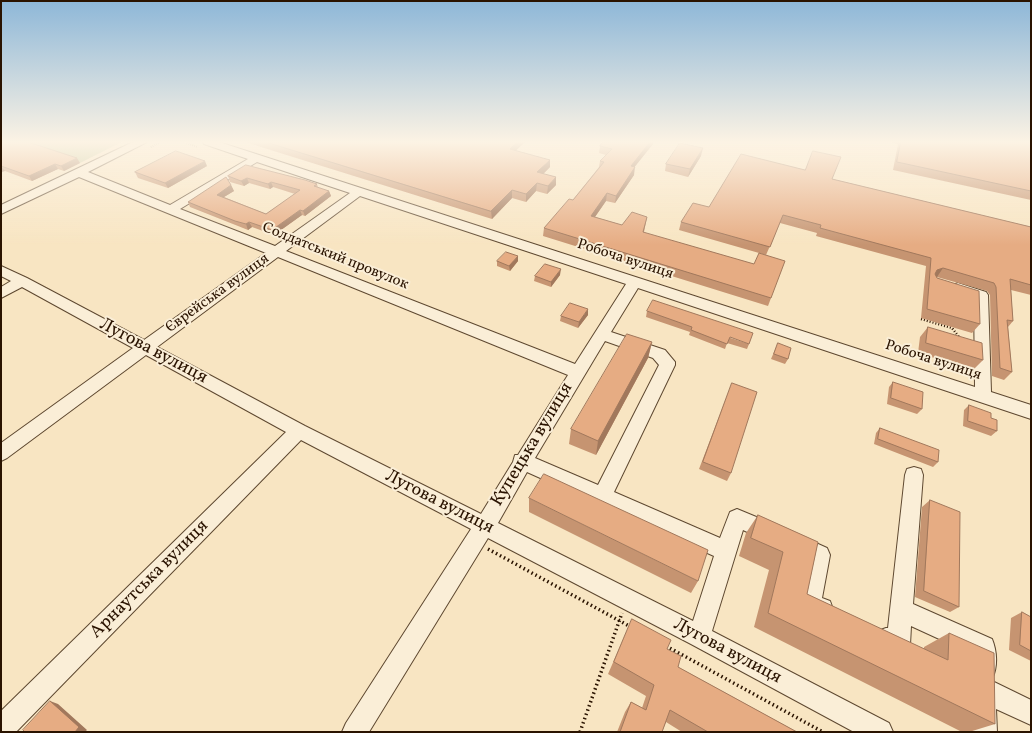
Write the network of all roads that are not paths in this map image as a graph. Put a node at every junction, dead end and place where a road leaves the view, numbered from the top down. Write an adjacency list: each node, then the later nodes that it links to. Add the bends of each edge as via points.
1 (72, 176): 6 (street)
2 (87, 176): 7 (street, Солдатський провулок)
3 (226, 176): 7 (street)
4 (311, 176): 5 (street, Робоча вулиця)
5 (358, 192): 8 (street, Єврейська вулиця); 11 (street, Робоча вулиця)
6 (1, 210)
7 (171, 210): 8 (street, Солдатський провулок)
8 (275, 251): 17 (street, Єврейська вулиця); 18 (street, Солдатський провулок)
9 (1, 270): 10 (street, Лугова вулиця)
10 (22, 281): 13 (street); 17 (street, Лугова вулиця)
11 (635, 282): 14 (street, Купецька вулиця); 19 (street, Робоча вулиця)
12 (945, 284): 16 (street, via 981,295)
13 (1, 293)
14 (601, 334): 18 (street, Купецька вулиця); 25 (street, via 659,354 667,362)
15 (961, 340): 16 (street)
16 (982, 346): 19 (street)
17 (145, 347): 21 (street, Лугова вулиця); 22 (street, Єврейська вулиця)
18 (578, 372): 23 (street, Купецька вулиця)
19 (983, 396): 20 (street, Робоча вулиця)
20 (1031, 412)
21 (299, 431): 26 (street, Лугова вулиця); 34 (street, Арнаутська вулиця)
22 (1, 453)
23 (522, 461): 25 (street); 26 (street, Купецька вулиця)
24 (914, 475): 28 (street)
25 (602, 496): 27 (street)
26 (479, 534): 31 (street, Лугова вулиця); 35 (street, Купецька вулиця)
27 (726, 551): 29 (street, via 737,518 820,555 810,604); 31 (street)
28 (901, 610): 30 (street, via 898,645); 32 (street, via 984,647)
29 (837, 616)
30 (871, 632)
31 (699, 636): 36 (street, Лугова вулиця)
32 (984, 690): 33 (street); 37 (street)
33 (1031, 714)
34 (1, 729)
35 (355, 732)
36 (880, 732)
37 (984, 732)

